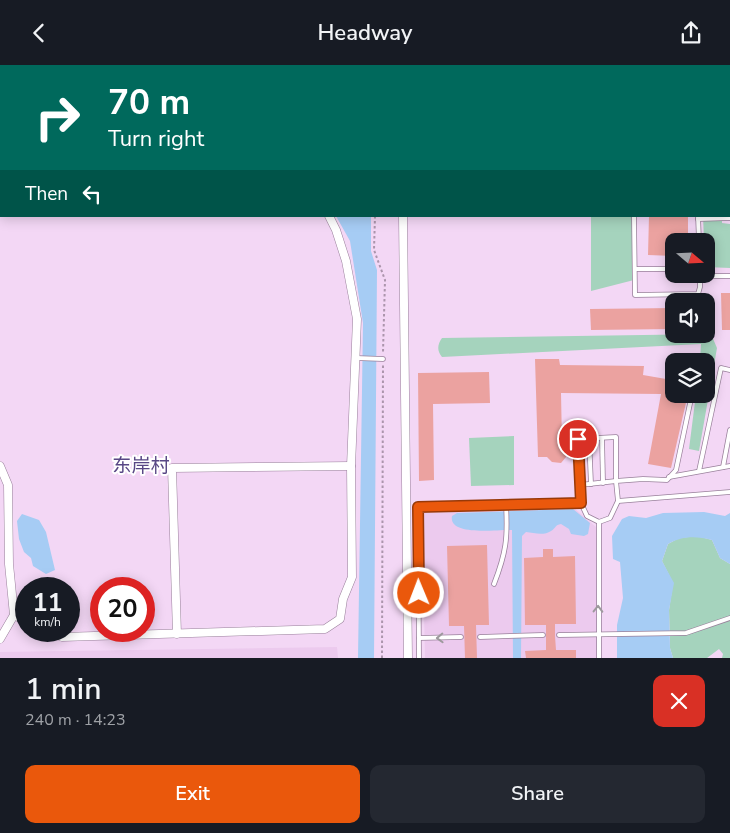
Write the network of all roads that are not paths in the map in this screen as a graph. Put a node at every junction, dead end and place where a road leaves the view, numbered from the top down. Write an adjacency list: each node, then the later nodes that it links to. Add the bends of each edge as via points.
1 (330, 217): 12 (street, via 346,261 358,319)
2 (402, 217): 46 (street)
3 (634, 217): 7 (lane)
4 (698, 217): 5 (lane); 6 (lane)
5 (730, 218)
6 (699, 233)
7 (635, 269): 8 (lane); 11 (lane, via 635,295 698,294)
8 (665, 269)
9 (715, 276): 10 (lane)
10 (730, 276)
11 (700, 283)
12 (356, 358): 13 (lane); 20 (street)
13 (383, 359)
14 (730, 370): 23 (lane, via 720,368)
15 (690, 403): 24 (lane, via 676,470)
16 (730, 430): 21 (lane)
17 (589, 438): 18 (lane); 27 (lane, via 578,439); 28 (lane)
18 (602, 438): 25 (lane, via 616,437); 26 (lane)
19 (0, 466): 35 (street, via 8,485 9,564)
20 (351, 466): 37 (street, via 352,577 343,599 340,619 325,629); 37 (street, via 172,469)
21 (723, 467): 22 (lane); 23 (lane)
22 (730, 467)
23 (699, 471): 24 (lane)
24 (670, 477): 25 (lane, via 667,480)
25 (616, 481): 26 (lane); 30 (lane)
26 (604, 483): 28 (lane)
27 (580, 485): 28 (lane); 31 (lane)
28 (591, 485)
29 (730, 493): 30 (lane)
30 (618, 501): 33 (lane, via 610,518)
31 (581, 503): 32 (lane); 33 (lane, via 587,516)
32 (506, 507): 34 (lane, via 506,548); 44 (lane, via 418,507)
33 (599, 522): 40 (lane, one-way to 33)
34 (494, 584)
35 (14, 615): 45 (street)
36 (730, 618): 40 (lane, via 686,633)
37 (177, 634): 41 (street)
38 (543, 635): 43 (lane)
39 (559, 635): 40 (lane)
40 (598, 635): 48 (lane)
41 (80, 637)
42 (461, 637): 44 (lane, one-way to 44)
43 (480, 637)
44 (419, 638): 47 (lane)
45 (0, 639)
46 (408, 658)
47 (419, 658)
48 (599, 658)

